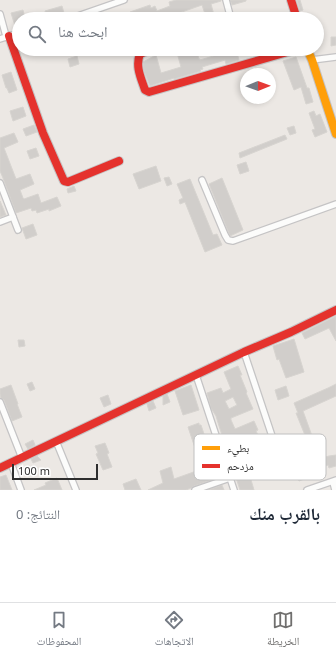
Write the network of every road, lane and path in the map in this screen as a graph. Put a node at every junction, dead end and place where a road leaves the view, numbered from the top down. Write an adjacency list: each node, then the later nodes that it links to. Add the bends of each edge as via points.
1 (124, 0): 4 (street)
2 (226, 0): 5 (street)
3 (291, 0): 6 (street)
4 (89, 12)
5 (229, 12)
6 (295, 12)
7 (0, 14): 9 (street)
8 (12, 35): 9 (street)
9 (8, 36): 10 (street); 11 (street)
10 (0, 39)
11 (12, 47)
12 (15, 56): 20 (street, via 43,133 64,181 68,182)
13 (139, 56): 14 (street, via 142,80 145,90 149,92)
14 (274, 56)
15 (310, 56): 17 (street)
16 (336, 58): 17 (street)
17 (312, 60): 18 (street)
18 (333, 117): 19 (street)
19 (336, 134)
20 (119, 161)
21 (202, 180): 23 (street, via 225,235 228,240 233,241)
22 (0, 182): 24 (street)
23 (336, 204)
24 (13, 217): 25 (street); 26 (street)
25 (0, 222)
26 (18, 230)
27 (336, 310): 28 (street)
28 (244, 352): 29 (street); 32 (street)
29 (196, 375): 31 (street); 33 (street)
30 (0, 402): 34 (street)
31 (215, 434)
32 (271, 434)
33 (56, 442): 34 (street); 41 (street)
34 (22, 458): 35 (street)
35 (11, 463): 36 (street); 40 (street)
36 (0, 468)
37 (224, 480): 42 (street)
38 (231, 480): 43 (street)
39 (334, 481): 44 (street); 45 (street)
40 (21, 490)
41 (76, 490)
42 (195, 490)
43 (234, 490)
44 (307, 490)
45 (335, 490)

